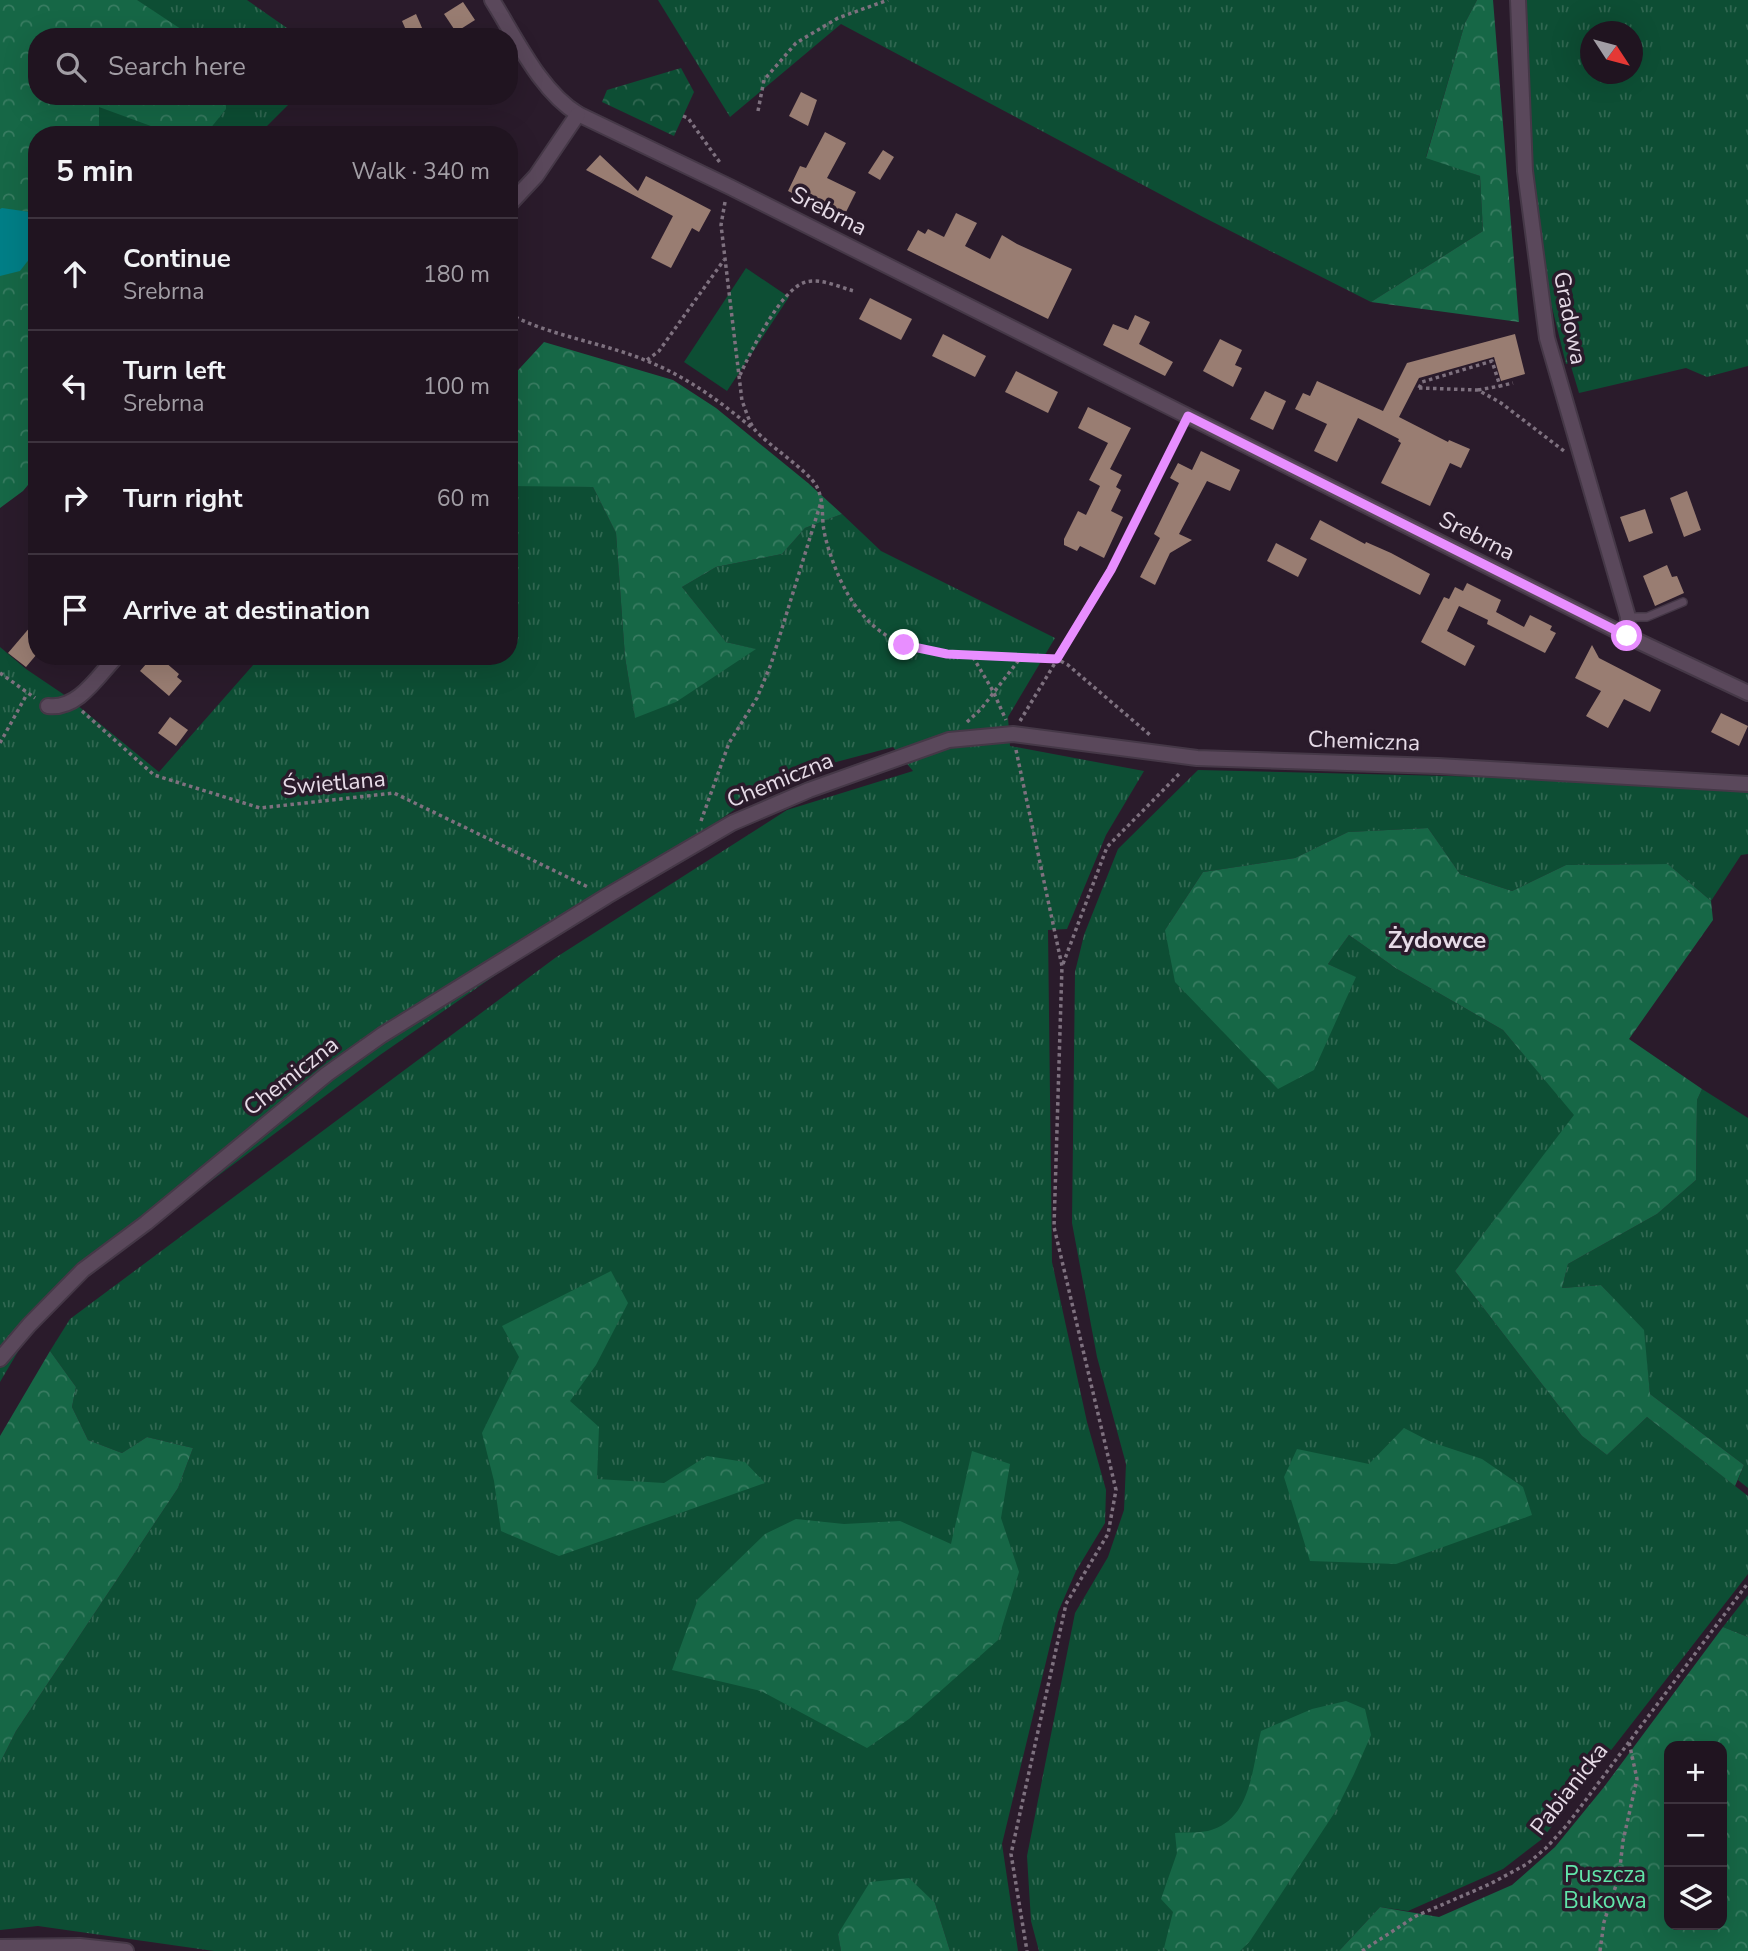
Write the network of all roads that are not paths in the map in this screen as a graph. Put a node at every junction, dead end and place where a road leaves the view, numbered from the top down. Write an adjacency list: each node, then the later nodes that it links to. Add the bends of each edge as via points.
1 (492, 0): 3 (street, Srebrna)
2 (1518, 0): 8 (street, Gradowa, via 1525,171 1542,314)
3 (510, 28)
4 (518, 40): 5 (street, Srebrna, via 548,87)
5 (579, 114): 6 (street); 9 (street, Srebrna)
6 (518, 195)
7 (1683, 602): 8 (lane, via 1647,617)
8 (1628, 617): 9 (street, Gradowa)
9 (1627, 636): 11 (street, Srebrna)
10 (109, 665): 12 (street, via 73,703 61,708)
11 (1748, 693)
12 (48, 706)
13 (1748, 784): 14 (street, Chemiczna, via 1197,758 1013,734 949,740 763,809 691,846 382,1035 83,1270)
14 (0, 1359)
15 (0, 1947): 16 (street, via 80,1946)
16 (126, 1951)

